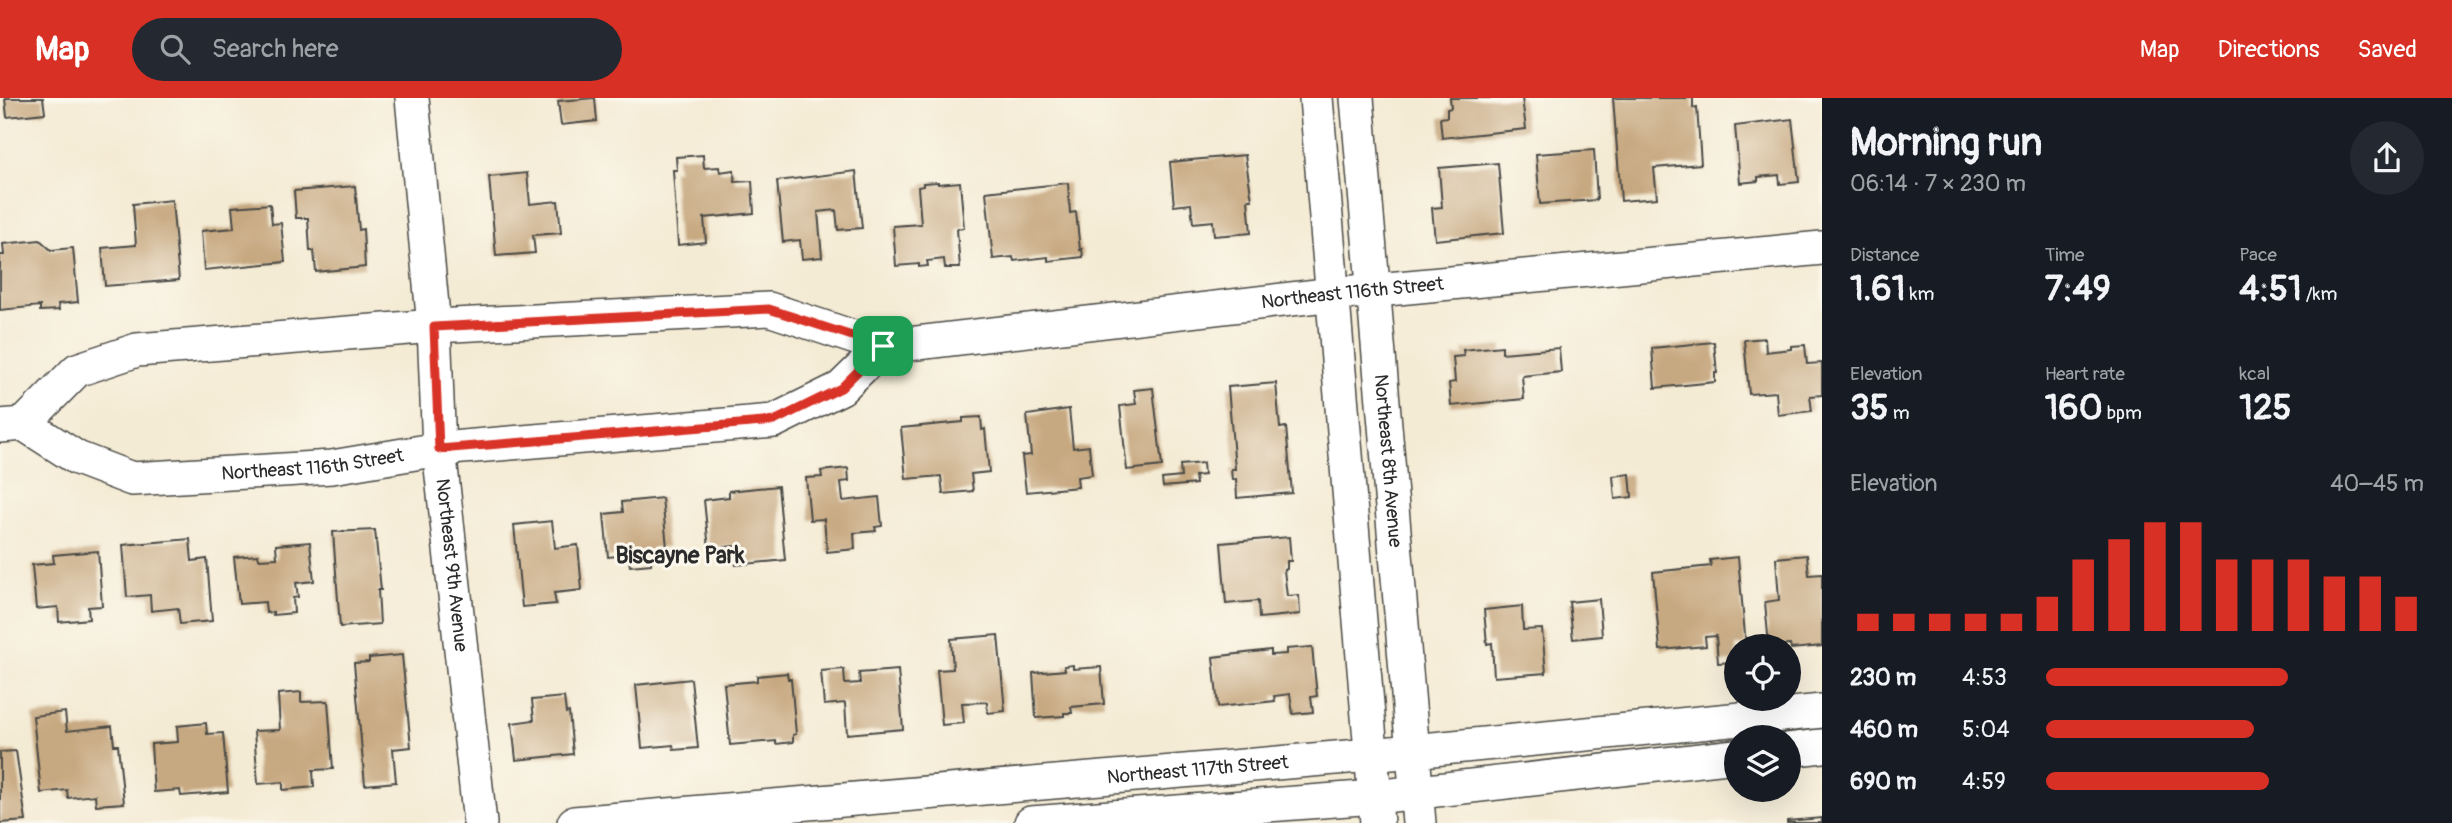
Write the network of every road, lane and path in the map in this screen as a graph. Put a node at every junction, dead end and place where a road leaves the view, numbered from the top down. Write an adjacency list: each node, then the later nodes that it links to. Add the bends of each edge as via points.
1 (412, 98): 7 (street, Northeast 9th Avenue)
2 (1316, 98): 6 (street, Northeast 8th Avenue)
3 (1357, 98): 5 (street, Northeast 8th Avenue)
4 (1822, 247): 5 (street, Northeast 116th Street)
5 (1373, 290): 6 (street, Northeast 116th Street); 14 (street, Northeast 8th Avenue)
6 (1334, 294): 8 (street, Northeast 116th Street); 15 (street, Northeast 8th Avenue)
7 (434, 327): 8 (street, Northeast 116th Street, via 769,309); 9 (street, Northeast 116th Street, via 137,350 77,370); 10 (street, Northeast 9th Avenue)
8 (883, 346): 10 (street, Northeast 116th Street, via 841,388 774,421)
9 (12, 425): 10 (street, Northeast 116th Street, via 77,458 132,478 332,467)
10 (439, 449): 19 (street, Northeast 9th Avenue)
11 (1822, 711): 14 (street, Northeast 117th Street)
12 (1822, 746): 13 (street)
13 (1801, 748)
14 (1412, 751): 15 (street, Northeast 117th Street); 17 (street, Northeast 8th Avenue)
15 (1370, 755): 18 (street, Northeast 8th Avenue); 20 (street, Northeast 117th Street)
16 (1724, 758): 17 (street, Northeast 117th Street)
17 (1417, 807): 18 (street, Northeast 117th Street)
18 (1376, 810): 21 (street, Northeast 117th Street)
19 (480, 823)
20 (573, 823)
21 (1031, 823)

